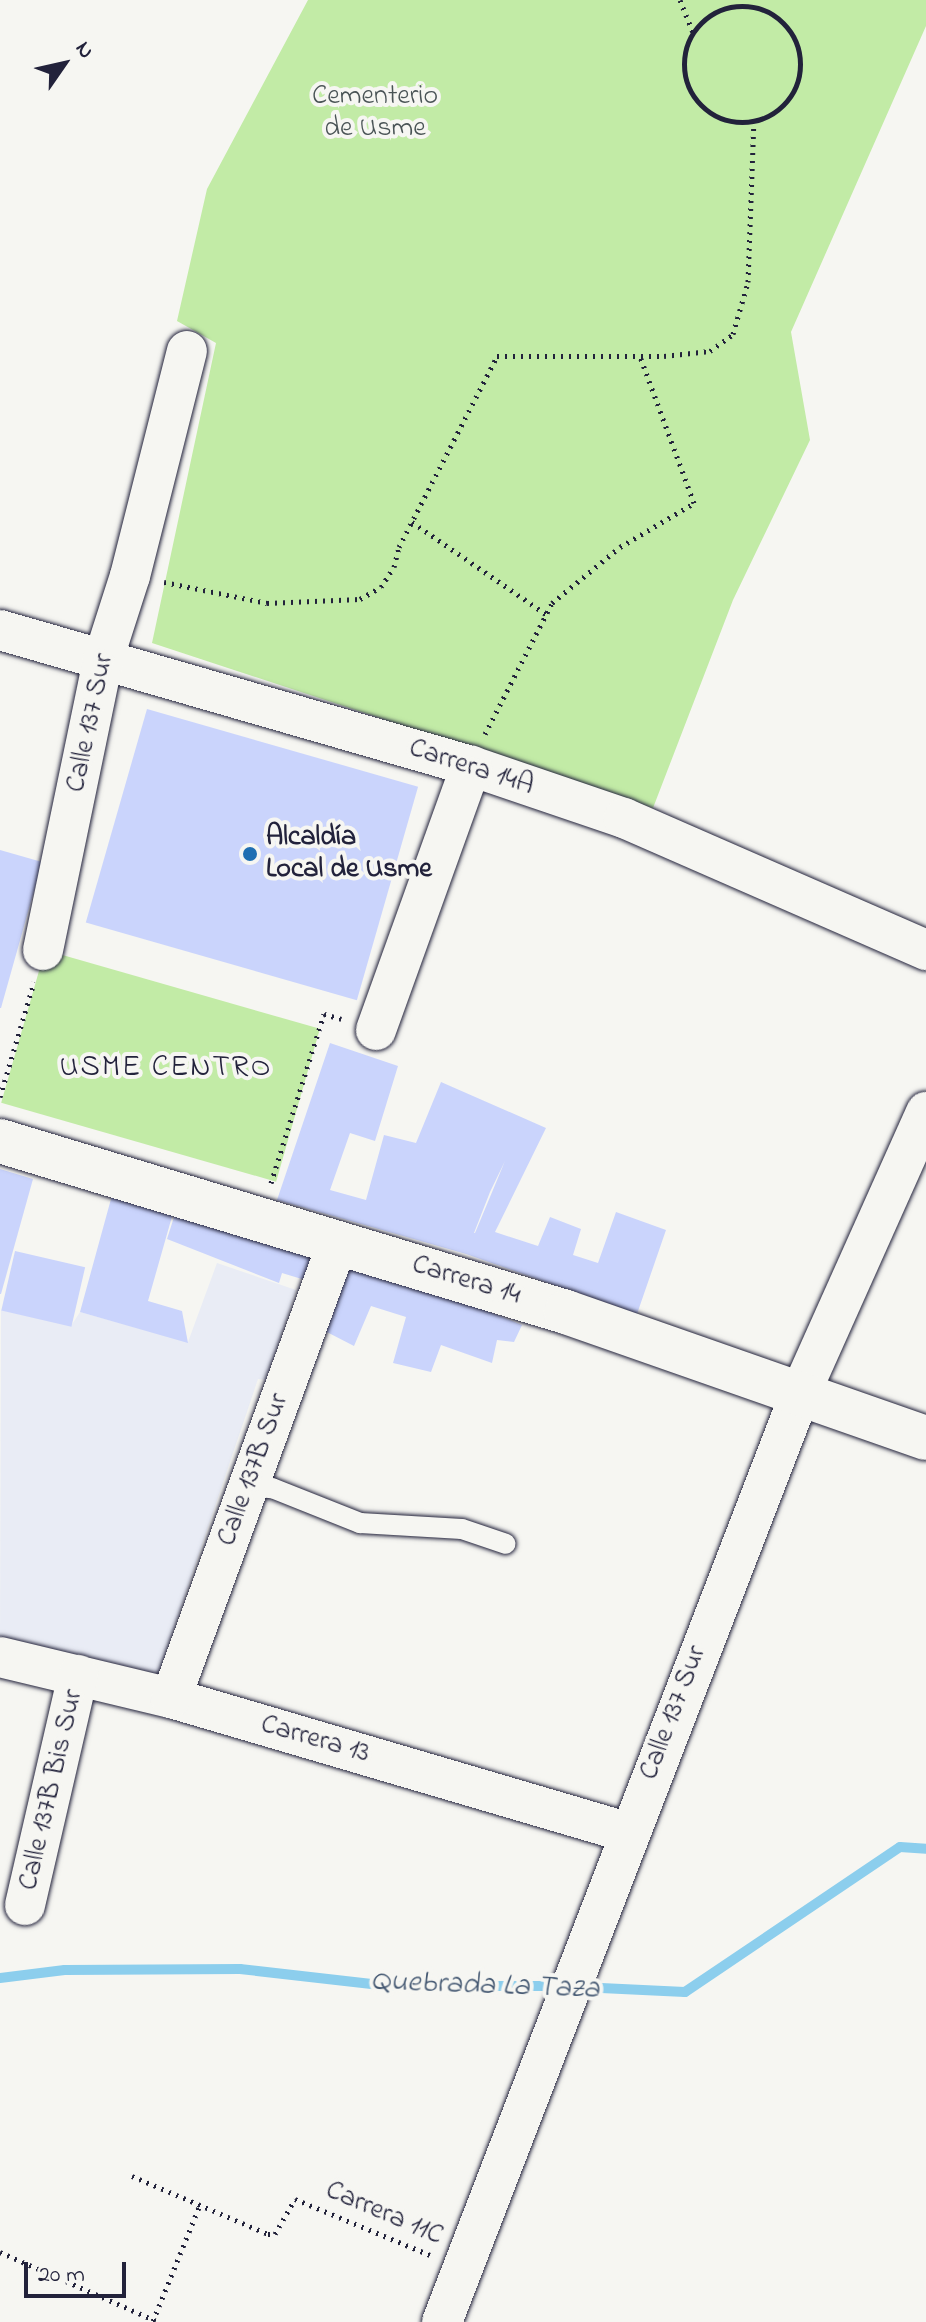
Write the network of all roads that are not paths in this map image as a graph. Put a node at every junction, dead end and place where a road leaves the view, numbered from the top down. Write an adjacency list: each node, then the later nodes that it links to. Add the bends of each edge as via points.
1 (187, 351): 3 (street, Calle 137 Sur, via 130,576)
2 (0, 630): 3 (street, Carrera 14A)
3 (103, 660): 4 (street, Carrera 14A); 5 (street, Calle 137 Sur)
4 (471, 766): 6 (street, Carrera 14A, via 624,818); 7 (street)
5 (43, 950)
6 (926, 950)
7 (376, 1030)
8 (926, 1112): 11 (street, Calle 137 Sur)
9 (0, 1141): 10 (street, Carrera 14)
10 (338, 1242): 11 (street, Carrera 14, via 566,1312); 13 (street, Calle 137B Sur)
11 (800, 1394): 12 (street, Carrera 14); 18 (street, Calle 137 Sur)
12 (926, 1438)
13 (247, 1486): 14 (lane, via 272,1488 360,1523 462,1529); 17 (street, Calle 137B Sur)
14 (506, 1544)
15 (0, 1657): 16 (street, Carrera 13)
16 (78, 1675): 17 (street, Carrera 13); 19 (street, Calle 137B Bis Sur)
17 (171, 1698): 18 (street, Carrera 13)
18 (627, 1832): 20 (street, Calle 137 Sur)
19 (25, 1905)
20 (442, 2322)

